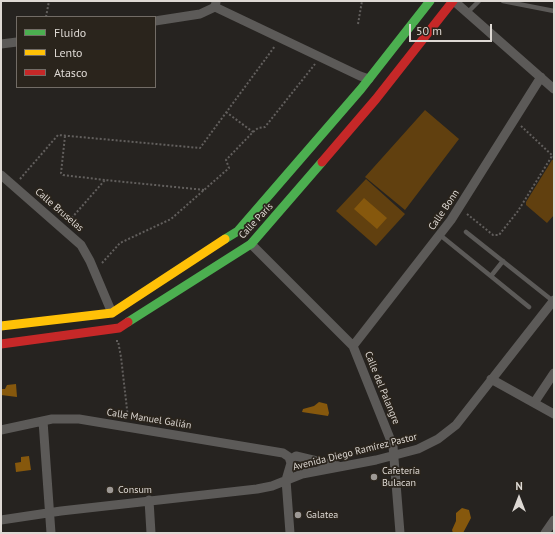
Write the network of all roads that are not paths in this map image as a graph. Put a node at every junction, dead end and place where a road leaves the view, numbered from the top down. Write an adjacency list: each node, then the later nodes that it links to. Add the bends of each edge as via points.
1 (430, 1): 12 (main road, Calle París)
2 (453, 1): 7 (street); 13 (main road, Calle París)
3 (479, 1): 7 (lane)
4 (503, 1): 6 (lane)
5 (216, 4): 8 (street, via 200,14); 12 (street)
6 (554, 11)
7 (467, 13): 11 (street)
8 (156, 21)
9 (16, 42): 10 (street)
10 (1, 44)
11 (541, 77): 14 (street); 19 (street, Calle Bonn)
12 (368, 80): 13 (main road); 15 (main road); 17 (main road, Calle París)
13 (388, 84): 15 (main road, Calle París)
14 (554, 89)
15 (381, 93): 20 (main road, Calle París)
16 (1, 175): 25 (street, Calle Bruselas, via 81,245)
17 (238, 231): 20 (main road); 25 (main road, Calle París)
18 (466, 232): 21 (lane)
19 (440, 235): 22 (lane); 29 (street, Calle Bonn)
20 (251, 244): 27 (main road, Calle París); 29 (street, Calle del Palangre)
21 (503, 261): 22 (lane); 23 (lane)
22 (491, 276): 24 (lane)
23 (554, 300): 31 (street, Avenida Diego Ramírez Pastor)
24 (529, 306)
25 (112, 313): 26 (main road, Calle París); 27 (main road)
26 (1, 326)
27 (119, 328): 28 (main road, Calle París)
28 (1, 344)
29 (353, 346): 36 (street, Calle del Palangre, via 390,436)
30 (554, 373): 32 (street)
31 (491, 379): 32 (street); 36 (street, Avenida Diego Ramírez Pastor, via 448,433 428,445)
32 (534, 403): 33 (street)
33 (554, 414)
34 (43, 421): 35 (street, Calle Manuel Galián); 37 (street, Calle Manuel Galián, via 79,419 283,453); 41 (street)
35 (1, 430)
36 (395, 455): 38 (street, Avenida Diego Ramírez Pastor); 47 (street, Calle del Palangre)
37 (290, 460): 38 (street, via 296,456); 39 (street, via 291,467)
38 (341, 466): 39 (street, Avenida Diego Ramírez Pastor)
39 (286, 480): 40 (street, Avenida Diego Ramírez Pastor, via 257,488); 46 (street)
40 (149, 500): 41 (street, Avenida Diego Ramírez Pastor); 45 (street)
41 (49, 512): 42 (street, Avenida Diego Ramírez Pastor); 44 (street)
42 (1, 520)
43 (554, 520): 48 (street)
44 (51, 533)
45 (151, 533)
46 (290, 533)
47 (400, 533)
48 (545, 533)

